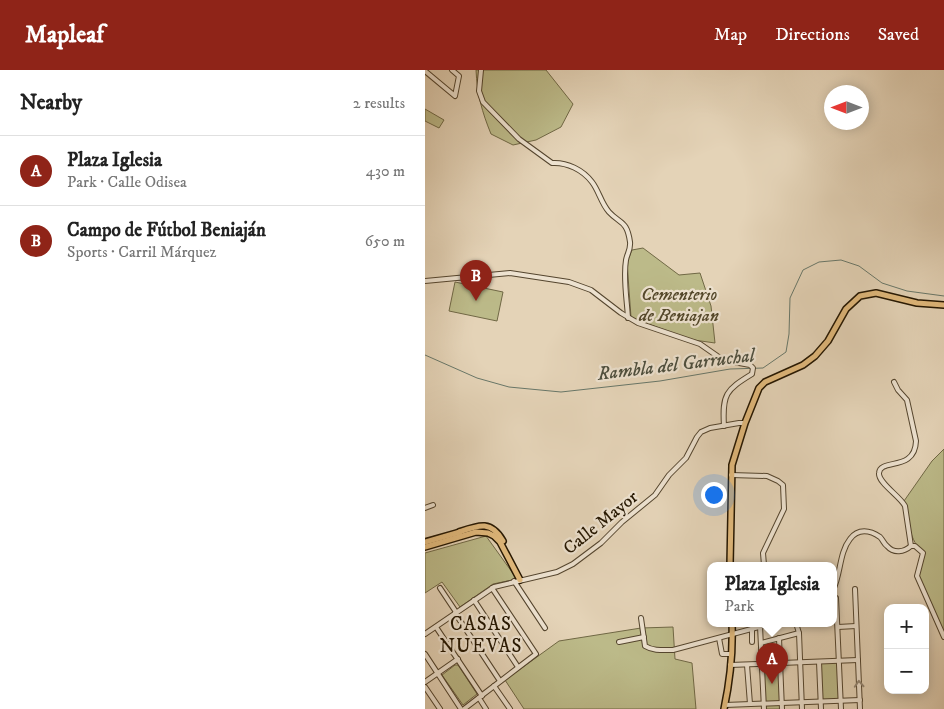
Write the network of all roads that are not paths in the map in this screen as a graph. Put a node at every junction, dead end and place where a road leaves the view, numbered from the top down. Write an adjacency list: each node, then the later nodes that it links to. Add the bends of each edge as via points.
1 (452, 70): 3 (street, via 459,76 455,96)
2 (481, 70): 6 (street, via 479,90 483,102 519,139 552,164 579,170 593,183 610,213 623,222 630,244 626,260)
3 (425, 71)
4 (425, 281): 6 (street, via 510,273 569,282 591,290)
5 (944, 305): 8 (main road, via 917,303 876,293 860,296 846,309 828,341 815,356 759,388)
6 (628, 318): 9 (street, via 700,344 723,360 752,366 752,374 730,388 726,395)
7 (894, 382): 16 (street, via 907,400 916,448 912,456 899,464 881,467 879,476 905,506)
8 (745, 423): 9 (street, Calle Mayor); 10 (main road)
9 (724, 426): 21 (street, Calle Mayor, via 699,434 686,458 655,496 601,543 564,569)
10 (731, 476): 18 (main road); 19 (street, via 767,476 783,485 784,509 763,553)
11 (433, 505): 12 (street)
12 (425, 508)
13 (459, 532): 14 (main road, via 473,528); 15 (main road); 21 (main road, via 481,525 494,529)
14 (473, 533): 17 (main road); 21 (main road, via 488,532 498,539)
15 (425, 542)
16 (911, 546): 20 (street, via 895,552 871,532 859,532 846,545); 41 (street, via 923,553 917,576)
17 (425, 547)
18 (730, 562)
19 (764, 562)
20 (837, 576)
21 (520, 580): 23 (street, Calle Mayor); 35 (street)
22 (440, 588): 26 (street)
23 (492, 588): 25 (street, Calle Mayor); 58 (street, via 536,654)
24 (855, 588): 28 (street)
25 (474, 600): 26 (street, Calle Mayor); 58 (street)
26 (456, 613): 29 (street, Calle Mayor); 60 (street)
27 (641, 618): 40 (street)
28 (856, 626): 34 (street); 50 (street)
29 (436, 627): 38 (street, Calle Mayor); 49 (street)
30 (732, 627): 39 (main road)
31 (755, 627): 36 (street)
32 (762, 627): 46 (street)
33 (797, 627): 37 (street)
34 (837, 627): 51 (street)
35 (545, 628)
36 (751, 629): 39 (street); 45 (street)
37 (799, 633): 43 (street); 52 (street)
38 (425, 634)
39 (732, 635): 42 (street); 48 (main road)
40 (644, 636): 42 (street, via 645,646 649,648 673,650); 44 (street)
41 (944, 637)
42 (719, 638): 48 (street, via 722,654)
43 (779, 638): 46 (street); 55 (street)
44 (619, 642)
45 (752, 642)
46 (761, 643): 54 (street)
47 (425, 654): 59 (street)
48 (731, 654): 56 (main road)
49 (458, 659): 59 (street); 64 (street)
50 (858, 660): 51 (street); 65 (street, one-way to 50)
51 (839, 661): 53 (street); 67 (street)
52 (800, 662): 53 (street); 55 (street); 68 (street)
53 (819, 662): 66 (street)
54 (761, 664): 55 (street); 57 (street); 71 (street)
55 (780, 664): 69 (street)
56 (730, 665): 57 (street); 72 (main road)
57 (747, 665): 70 (street)
58 (518, 667): 60 (street)
59 (438, 673): 61 (street); 74 (street)
60 (500, 681): 62 (street)
61 (425, 682)
62 (494, 686): 64 (street); 76 (street)
63 (425, 687): 73 (street)
64 (480, 697): 74 (street); 75 (street)
65 (860, 700): 67 (street); 82 (street)
66 (820, 701): 67 (street); 68 (street); 80 (street)
67 (841, 701): 81 (street)
68 (802, 702): 69 (street); 79 (street)
69 (782, 703): 71 (street); 78 (street)
70 (749, 704): 71 (street); 72 (street)
71 (763, 704): 77 (street)
72 (724, 707)
73 (437, 708)
74 (463, 709)
75 (486, 709)
76 (510, 709)
77 (763, 709)
78 (782, 709)
79 (802, 709)
80 (821, 709)
81 (841, 709)
82 (860, 709)

